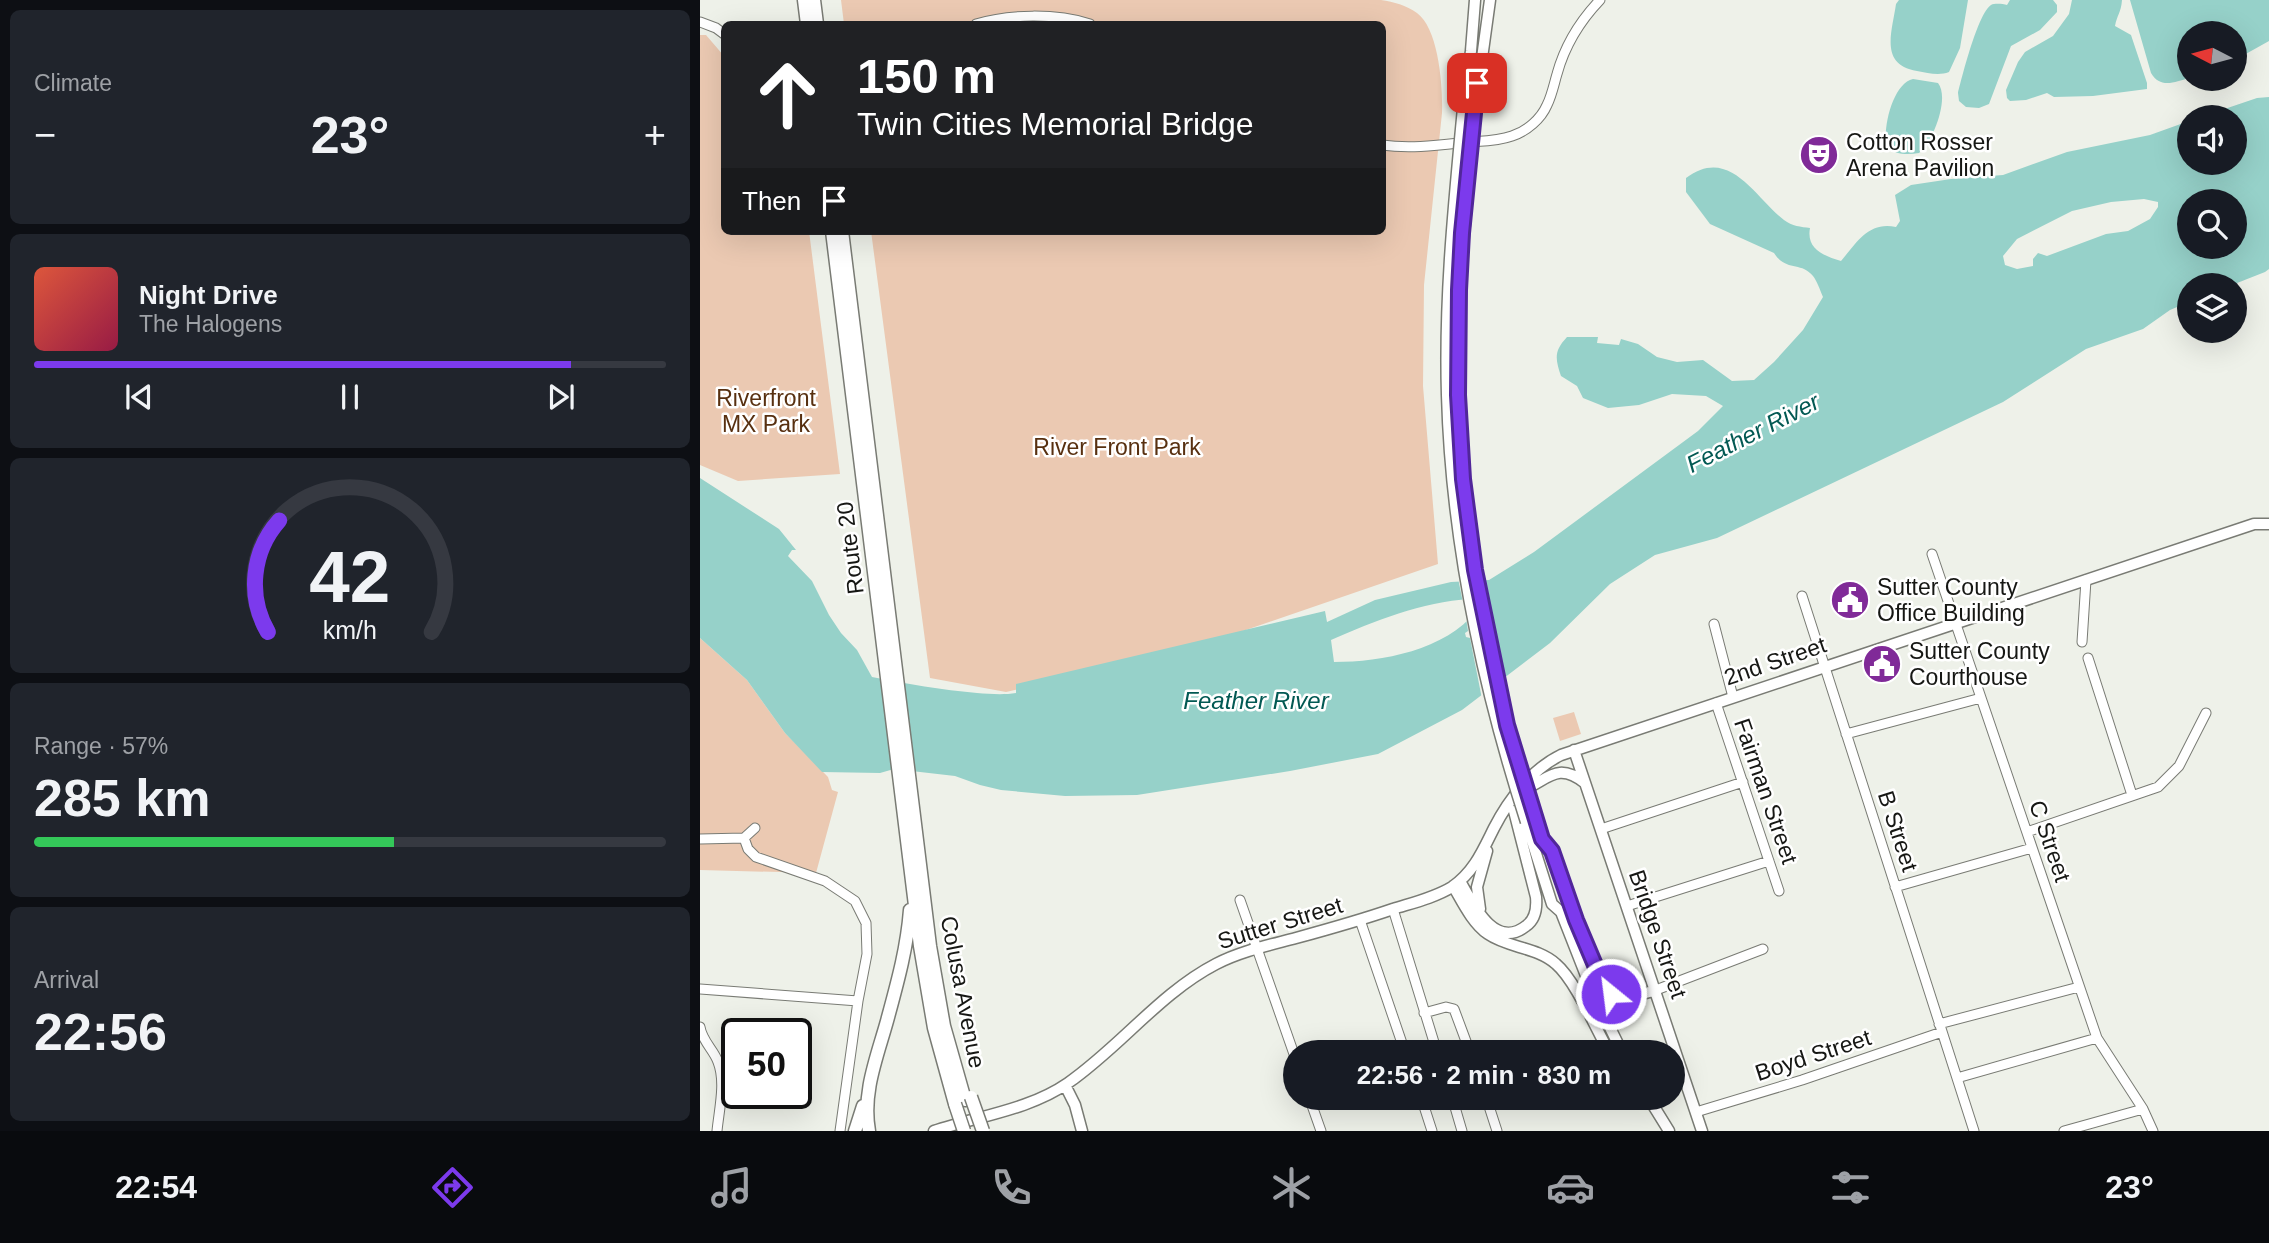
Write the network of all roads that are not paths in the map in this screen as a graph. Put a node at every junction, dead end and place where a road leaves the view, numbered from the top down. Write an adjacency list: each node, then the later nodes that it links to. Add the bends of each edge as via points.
1 (804, 0): 7 (highway)
2 (814, 0): 8 (highway)
3 (1475, 0): 14 (main road)
4 (1485, 0): 13 (main road)
5 (1490, 0): 13 (main road)
6 (1600, 0): 15 (street, via 1573,33 1546,107 1527,128 1492,140)
7 (807, 21)
8 (817, 21)
9 (987, 21): 10 (street, via 1041,16)
10 (1072, 21)
11 (700, 22): 12 (street)
12 (721, 32)
13 (1483, 43): 14 (main road)
14 (1469, 108): 37 (main road, bridge, via 1459,290 1462,471 1475,570); 37 (main road, bridge, via 1448,289 1450,448 1465,572 1496,722)
15 (1386, 146)
16 (833, 235): 46 (highway, Route 20)
17 (842, 235): 46 (highway, Route 20)
18 (2269, 524): 20 (main road, 2nd Street, via 2254,524)
19 (1932, 554): 22 (street, C Street)
20 (2086, 580): 22 (main road, 2nd Street); 24 (street)
21 (1802, 596): 26 (street, B Street)
22 (1955, 622): 26 (main road, 2nd Street); 28 (street, C Street)
23 (1714, 624): 27 (street)
24 (2082, 642)
25 (2088, 658): 36 (street)
26 (1824, 666): 27 (main road, 2nd Street); 31 (street, B Street)
27 (1732, 697): 29 (main road, 2nd Street)
28 (1981, 698): 31 (street); 40 (street, C Street)
29 (1716, 703): 32 (main road, 2nd Street); 33 (street, Fairman Street)
30 (2206, 713): 36 (street, via 2179,766 2158,787)
31 (1846, 734): 50 (street, B Street)
32 (1574, 750): 34 (main road, Bridge Street); 35 (main road, Sutter Street, via 1545,764)
33 (1742, 782): 39 (street); 47 (street, Fairman Street)
34 (1585, 783): 35 (main road, via 1558,772); 39 (main road, Bridge Street)
35 (1518, 792): 41 (main road, Sutter Street)
36 (2132, 795): 40 (street)
37 (1526, 822): 44 (main road); 55 (main road, via 1552,904); 56 (main road, via 1536,897 1533,919 1519,930 1505,932 1490,926)
38 (755, 828): 42 (street)
39 (1601, 830): 53 (main road, Bridge Street)
40 (2026, 832): 45 (street, C Street)
41 (1490, 837): 49 (main road, Sutter Street); 56 (main road, via 1477,887)
42 (744, 838): 43 (street); 63 (street, via 756,857 825,881 855,901 866,923)
43 (700, 839)
44 (1542, 839): 55 (main road, via 1562,901); 62 (main road, via 1552,851 1605,988 1623,998)
45 (2032, 848): 50 (street); 60 (street, C Street)
46 (914, 859): 48 (highway, Colusa Avenue); 77 (highway, Colusa Avenue, via 933,970)
47 (1769, 861): 51 (street, Fairman Street); 53 (street)
48 (911, 875): 76 (highway, via 904,958); 77 (highway, Colusa Avenue, via 929,1005)
49 (1456, 883): 54 (main road, Sutter Street, via 1429,898); 56 (main road); 72 (main road, via 1484,931 1542,955 1561,969)
50 (1895, 887): 66 (street, B Street)
51 (1779, 891)
52 (1240, 900): 58 (street)
53 (1627, 906): 62 (main road, Bridge Street)
54 (1393, 909): 57 (main road, Sutter Street); 64 (street)
55 (1561, 912): 73 (main road)
56 (1481, 915)
57 (1360, 920): 58 (main road, Sutter Street); 69 (street)
58 (1257, 948): 68 (street); 75 (main road, Sutter Street, via 1188,982)
59 (1763, 949): 62 (street)
60 (2079, 988): 66 (street, Boyd Street); 67 (street, C Street)
61 (700, 989): 63 (street)
62 (1656, 990): 84 (main road, Bridge Street)
63 (858, 1001): 86 (street)
64 (1424, 1013): 70 (street); 71 (street, via 1454,1009)
65 (700, 1027): 85 (street, via 721,1075)
66 (1940, 1028): 74 (street, B Street); 84 (street, Boyd Street, via 1802,1080)
67 (2096, 1038): 74 (street); 78 (street, C Street)
68 (1289, 1040)
69 (1401, 1040)
70 (1433, 1040)
71 (1466, 1040)
72 (1602, 1040)
73 (1616, 1040)
74 (1957, 1078): 100 (street, B Street)
75 (1065, 1085): 89 (main road, Sutter Street, via 1018,1107); 93 (main road)
76 (867, 1096): 87 (highway); 88 (highway)
77 (964, 1101): 90 (highway, Colusa Avenue, bridge); 91 (highway, Colusa Avenue); 92 (highway, bridge)
78 (2143, 1109): 101 (street); 102 (street, C Street)
79 (1314, 1110): 94 (street)
80 (1425, 1110): 95 (street)
81 (1456, 1110): 96 (street)
82 (1490, 1110): 97 (street)
83 (1656, 1110): 98 (main road)
84 (1696, 1112): 99 (main road, Bridge Street)
85 (717, 1131)
86 (840, 1131)
87 (855, 1131)
88 (869, 1131)
89 (934, 1131)
90 (964, 1131)
91 (975, 1131)
92 (984, 1131)
93 (1082, 1131)
94 (1321, 1131)
95 (1432, 1131)
96 (1462, 1131)
97 (1497, 1131)
98 (1669, 1131)
99 (1702, 1131)
100 (1974, 1131)
101 (2064, 1131)
102 (2153, 1131)

